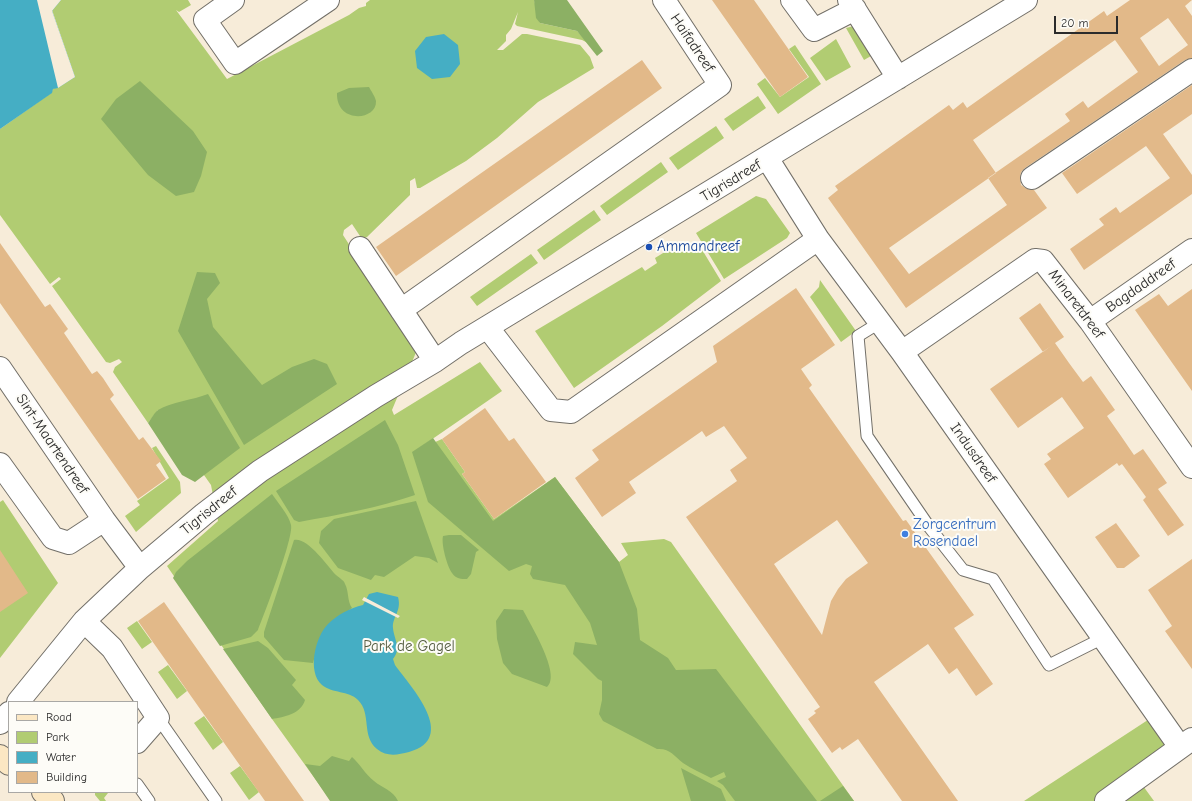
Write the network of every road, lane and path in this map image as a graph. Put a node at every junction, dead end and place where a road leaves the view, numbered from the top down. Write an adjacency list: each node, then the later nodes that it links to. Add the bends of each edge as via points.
1 (233, 0): 2 (street, via 205,20 235,63)
2 (328, 0)
3 (664, 0): 14 (street, Haifadreef, via 720,85)
4 (792, 0): 6 (street, via 814,30)
5 (1026, 0): 8 (street, Tigrisdreef)
6 (852, 5): 8 (street)
7 (1192, 70): 10 (street)
8 (898, 78): 9 (street, Tigrisdreef)
9 (767, 158): 11 (street, Indusdreef); 17 (street, Tigrisdreef)
10 (1032, 178)
11 (818, 239): 16 (street, Indusdreef); 17 (street, via 571,412 551,410)
12 (360, 248): 14 (street)
13 (1192, 250): 15 (street, Bagdaddreef)
14 (401, 310): 19 (street)
15 (1090, 321): 18 (street, Minaretdreef, via 1043,260 1035,260); 22 (street, Minaretdreef)
16 (879, 323): 18 (street, Indusdreef); 26 (lane, via 858,336 867,436 930,528 963,570 992,579 1049,665)
17 (488, 328): 19 (street, Tigrisdreef)
18 (902, 352): 26 (street, Indusdreef)
19 (435, 361): 24 (street, Tigrisdreef, via 260,471)
20 (0, 368): 23 (street, Sint-Maartendreef)
21 (0, 464): 23 (street, via 53,538 69,543)
22 (1192, 466)
23 (104, 520): 24 (street, Sint-Maartendreef)
24 (140, 568): 25 (street, Tigrisdreef)
25 (84, 621): 27 (street, Tigrisdreef); 29 (street, via 112,648)
26 (1103, 638): 32 (street, Indusdreef)
27 (19, 701)
28 (8, 714): 30 (street)
29 (158, 718): 31 (street); 39 (lane)
30 (0, 723)
31 (138, 741)
32 (1186, 743): 40 (street)
33 (0, 756): 34 (street)
34 (8, 763)
35 (138, 785): 38 (lane)
36 (44, 793): 37 (street)
37 (53, 801)
38 (149, 801)
39 (216, 801)
40 (1106, 801)

